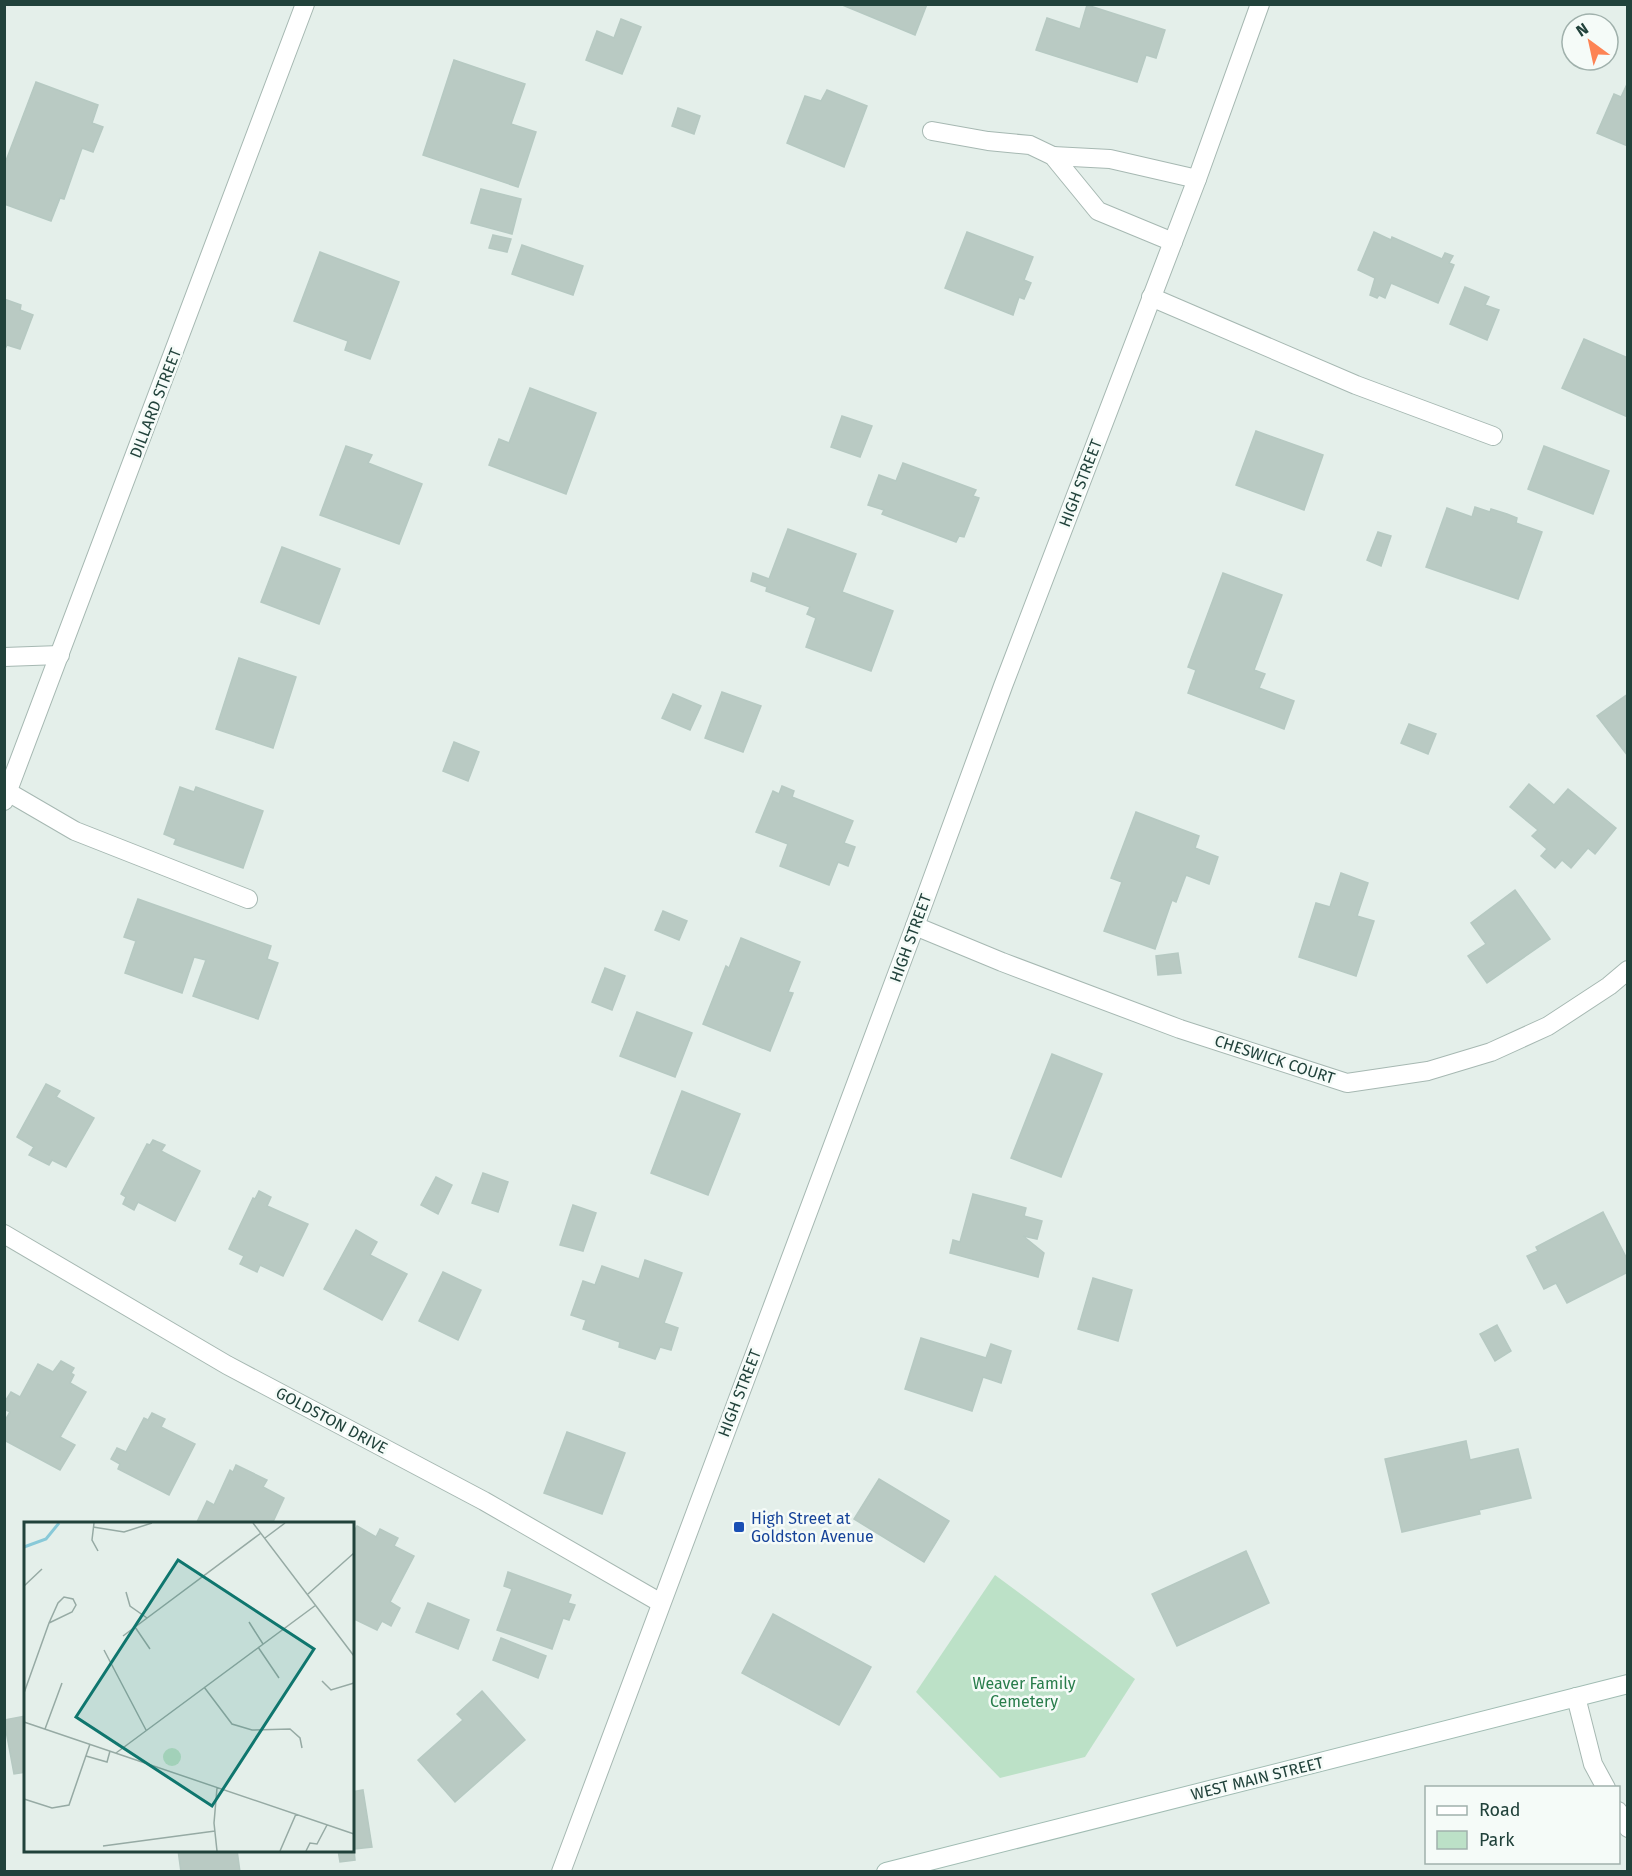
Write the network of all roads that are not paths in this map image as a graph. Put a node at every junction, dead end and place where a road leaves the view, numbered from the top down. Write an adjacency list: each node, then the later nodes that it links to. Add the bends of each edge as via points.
1 (305, 4): 9 (street, DILLARD STREET)
2 (1260, 4): 5 (street, HIGH STREET)
3 (932, 130): 4 (street, via 1030,145)
4 (1053, 156): 5 (street, via 1110,159); 6 (street, via 1098,211)
5 (1197, 179): 6 (street, HIGH STREET)
6 (1173, 242): 7 (street, HIGH STREET)
7 (1151, 297): 8 (street, via 1356,385); 13 (street, HIGH STREET)
8 (1493, 436)
9 (60, 655): 10 (street); 11 (street, DILLARD STREET)
10 (4, 657)
11 (6, 796): 12 (street, via 75,831)
12 (248, 899)
13 (915, 926): 14 (street, CHESWICK COURT, via 1180,1029 1347,1083 1428,1071 1491,1052 1548,1026); 16 (street, HIGH STREET)
14 (1628, 970)
15 (4, 1234): 16 (street, GOLDSTON DRIVE, via 227,1365 484,1501)
16 (661, 1603): 22 (street, HIGH STREET)
17 (1628, 1684): 18 (street, WEST MAIN STREET)
18 (1576, 1697): 19 (street, via 1593,1764); 23 (street, WEST MAIN STREET)
19 (1605, 1786)
20 (1620, 1814): 21 (street)
21 (1628, 1828)
22 (561, 1872)
23 (886, 1872)

